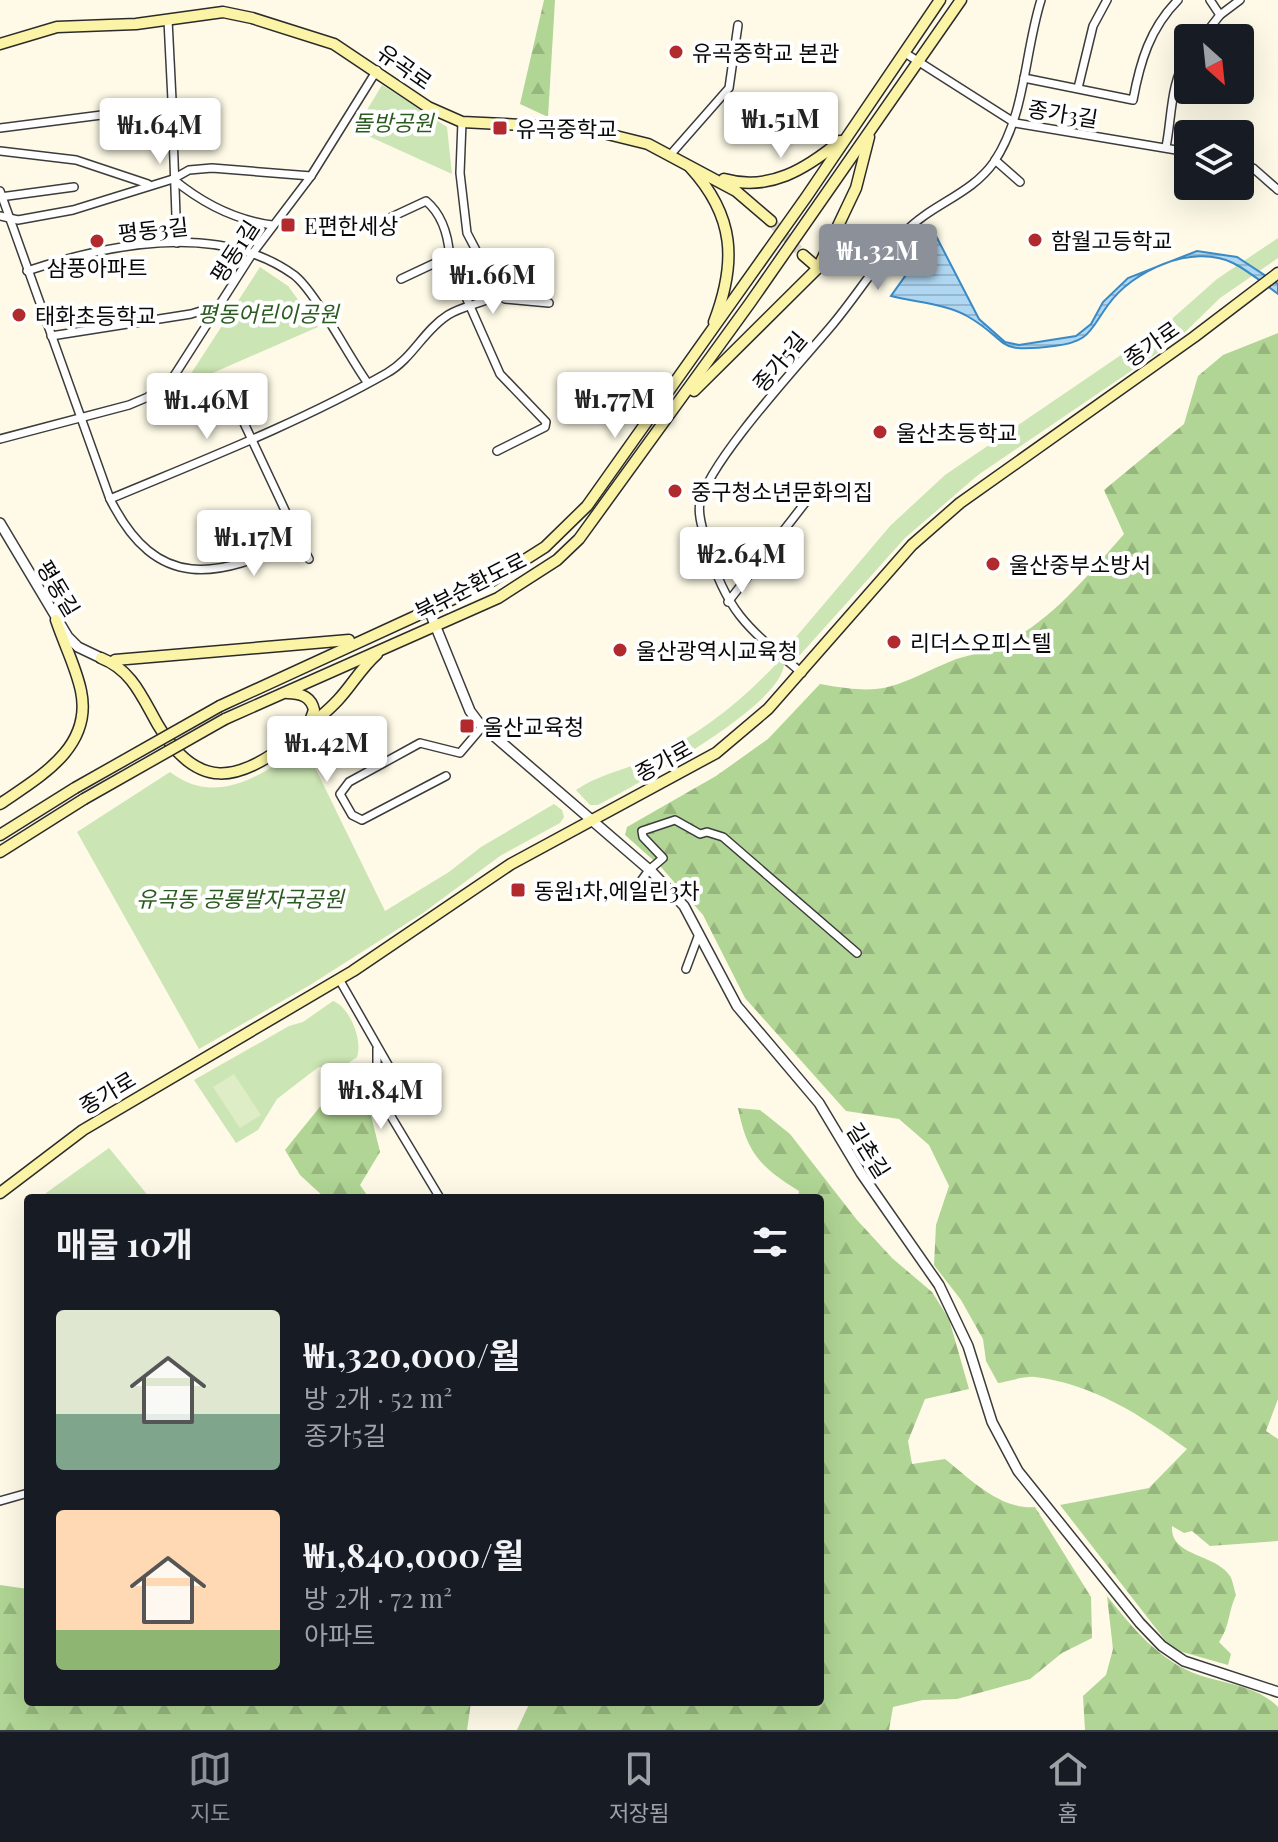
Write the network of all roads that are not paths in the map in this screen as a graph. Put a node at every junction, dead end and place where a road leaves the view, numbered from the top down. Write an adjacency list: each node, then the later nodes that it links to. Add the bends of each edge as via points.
1 (940, 0): 13 (main road, 북부순환도로)
2 (961, 0): 14 (main road, 북부순환도로)
3 (1041, 0): 16 (street, 종가5길)
4 (1107, 0): 17 (street, via 1093,26)
5 (1178, 0): 17 (street, via 1163,14 1141,56 1133,100)
6 (1210, 0): 8 (street)
7 (1240, 0): 8 (street)
8 (1220, 15): 10 (street)
9 (168, 20): 12 (main road, 유곡로, via 43,29); 15 (main road, 유곡로, via 223,12 252,18 334,44); 19 (street)
10 (1213, 24)
11 (738, 25): 28 (street, via 729,88)
12 (0, 44)
13 (905, 53): 14 (street, 종가3길); 24 (main road, 북부순환도로)
14 (918, 62): 21 (street, 종가3길); 23 (main road, 북부순환도로)
15 (377, 70): 20 (main road, 유곡로, via 428,107); 33 (street, 평동1길)
16 (1024, 78): 17 (street); 21 (street, 종가5길)
17 (1078, 88)
18 (1174, 95): 25 (street)
19 (168, 111): 22 (street, via 164,107); 34 (street)
20 (462, 122): 28 (main road, 유곡로, via 583,128); 53 (street, via 460,173 467,233)
21 (1015, 123): 25 (street, 종가3길); 29 (street, 종가5길)
22 (0, 128)
23 (871, 131): 49 (main road, via 856,188); 61 (main road, 북부순환도로)
24 (851, 132): 32 (main road, via 811,162 771,182 736,183); 58 (main road, 북부순환도로)
25 (1166, 147): 26 (street, 종가3길)
26 (1174, 149)
27 (0, 151): 36 (street, via 76,160)
28 (671, 154): 30 (main road, 유곡로)
29 (995, 160): 35 (street); 71 (street, 종가5길, via 972,186 905,233 757,414 707,484 699,505 713,567)
30 (686, 163): 32 (main road, 유곡로); 58 (main road, via 715,201 728,232 722,294)
31 (1254, 169): 38 (street)
32 (707, 173): 43 (main road, 유곡로)
33 (311, 176): 34 (street, via 212,168 189,170); 44 (street, 평동1길)
34 (173, 179): 36 (street); 44 (street, via 218,209); 45 (street)
35 (1020, 182)
36 (148, 184): 41 (street, via 73,210)
37 (74, 187): 39 (street)
38 (1278, 190)
39 (1, 195): 41 (street)
40 (0, 216): 41 (street)
41 (10, 219): 50 (street)
42 (383, 221): 48 (street, via 426,201 439,212)
43 (771, 221)
44 (272, 225): 46 (street, 평동1길)
45 (177, 243): 46 (street, 평동3길, via 210,242); 50 (street, 평동3길, via 64,259)
46 (252, 254): 55 (street, 평동1길); 59 (street, 평동3길, via 296,276)
47 (803, 255): 49 (main road)
48 (450, 256): 52 (street); 56 (street)
49 (818, 268): 61 (main road)
50 (27, 271): 57 (street)
51 (1278, 273): 78 (main road, 종가로, via 949,512 912,545)
52 (401, 279)
53 (499, 294): 54 (street); 56 (street)
54 (549, 303)
55 (220, 305): 57 (street); 62 (street, 평동1길, via 160,389 129,405)
56 (470, 305): 59 (street, via 434,325 397,366); 65 (street, via 500,374 546,422)
57 (51, 336): 62 (street)
58 (708, 337): 72 (main road, 북부순환도로, via 568,527 522,564)
59 (367, 382): 64 (street)
60 (236, 406): 64 (street)
61 (672, 413): 74 (main road, 북부순환도로, via 599,515 557,560 498,598)
62 (78, 417): 63 (street, 평동1길); 67 (street)
63 (0, 439)
64 (253, 439): 67 (street); 69 (street)
65 (497, 451)
66 (812, 494): 71 (street)
67 (110, 499): 69 (street, via 144,550 164,564 228,568)
68 (0, 523): 73 (street, 평동길)
69 (299, 540): 70 (street)
70 (309, 559)
71 (728, 602): 78 (street, 종가5길, via 754,633)
72 (429, 610): 74 (street, 길촌길); 75 (main road, 북부순환도로)
73 (56, 620): 77 (street, 평동길, via 78,647); 85 (main road, via 82,695 78,730 57,763)
74 (435, 626): 76 (main road, 북부순환도로); 80 (street, 길촌길, via 470,711)
75 (371, 635): 77 (main road, via 315,646 141,661); 87 (main road, 북부순환도로, bridge, via 220,706)
76 (391, 645): 79 (main road, 북부순환도로); 81 (main road, via 366,663 338,700)
77 (101, 658): 81 (main road, via 127,671 166,738 199,769 229,774 249,769)
78 (802, 673): 86 (main road, 종가로, via 716,753)
79 (277, 695): 81 (main road, via 295,693 311,700 313,716); 88 (main road, 북부순환도로, bridge, via 225,719)
80 (483, 726): 82 (street, via 460,753); 86 (street, 길촌길)
81 (305, 729)
82 (450, 750): 83 (street); 84 (street, via 420,743 349,782 340,794 352,815 362,820)
83 (441, 755)
84 (446, 776)
85 (0, 804)
86 (592, 822): 89 (street, 길촌길); 94 (main road, 종가로, via 511,864)
87 (0, 835)
88 (0, 852)
89 (649, 870): 90 (street); 91 (street, 길촌길, via 684,906); 92 (street, via 663,858 643,837 646,828 675,820 700,834 723,837)
90 (628, 899)
91 (700, 932): 93 (street); 101 (street, 길촌길, via 737,1006 819,1103 939,1285 968,1346 992,1422 1034,1495 1162,1646 1184,1661)
92 (857, 953)
93 (686, 969)
94 (339, 979): 95 (street); 97 (main road, 종가로, via 116,1109)
95 (377, 1049): 96 (street); 98 (street, via 377,1093)
96 (407, 1098)
97 (0, 1193)
98 (438, 1194)
99 (24, 1494): 100 (street)
100 (0, 1501)
101 (1278, 1692)

